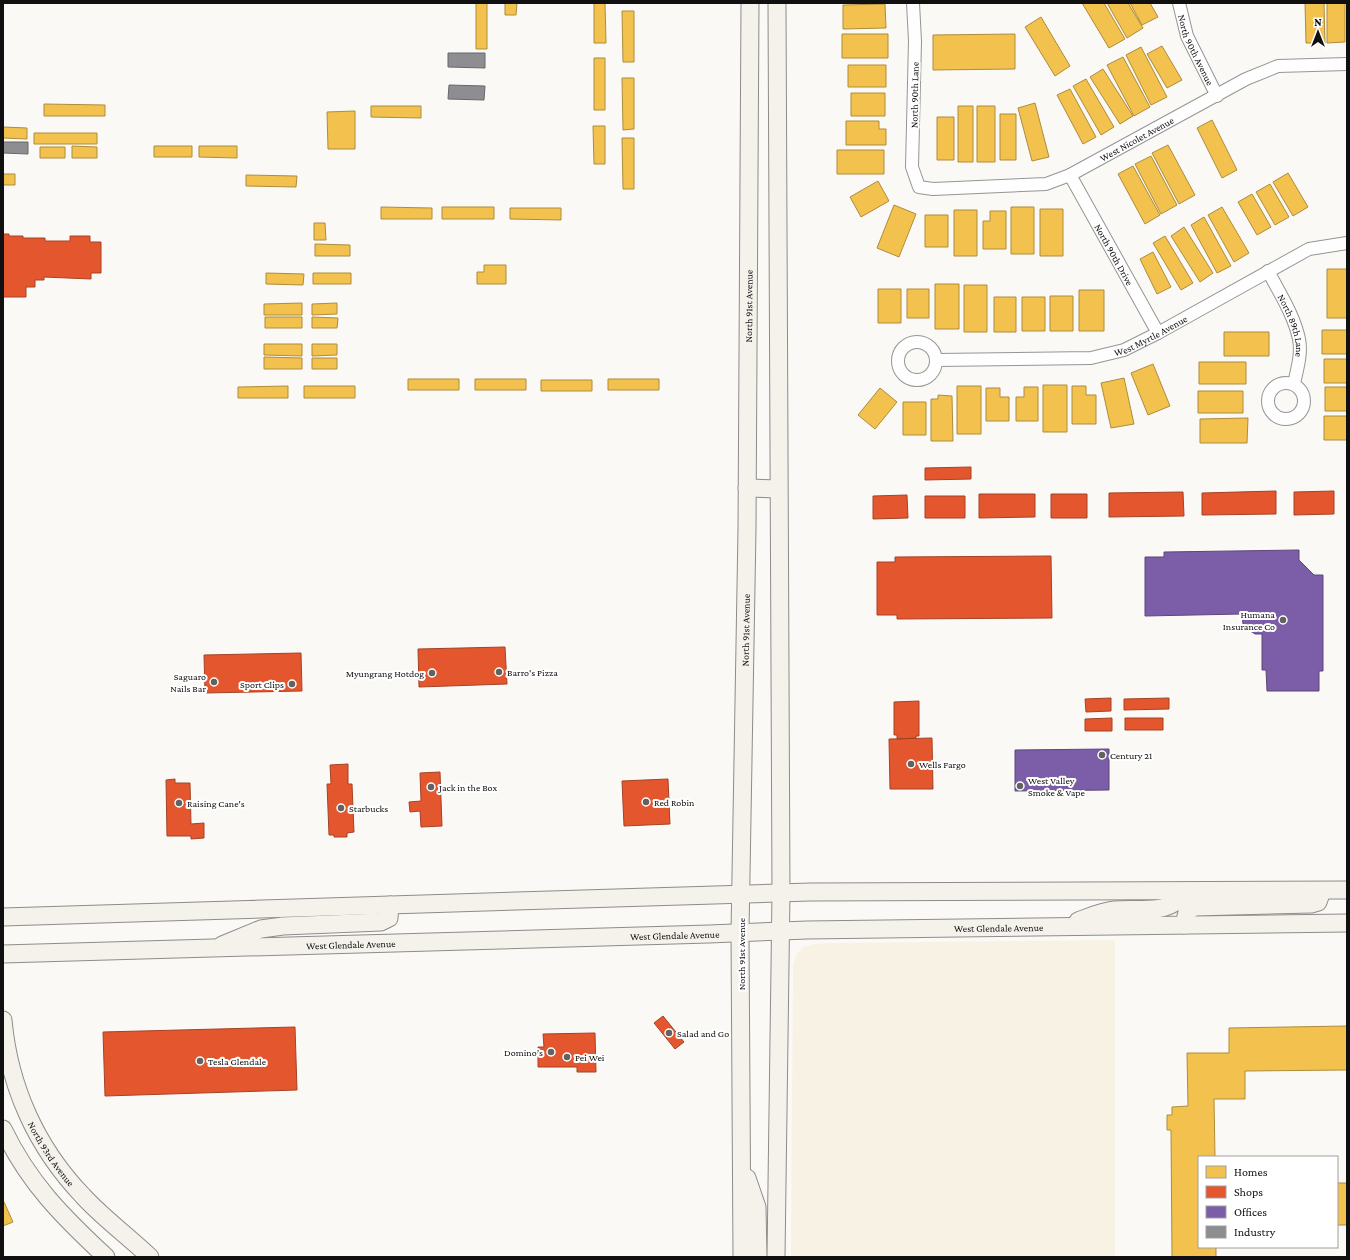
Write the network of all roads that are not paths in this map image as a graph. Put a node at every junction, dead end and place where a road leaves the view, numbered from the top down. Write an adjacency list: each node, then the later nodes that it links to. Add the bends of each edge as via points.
1 (750, 3): 14 (main road, North 91st Avenue)
2 (777, 3): 15 (main road)
3 (913, 3): 8 (street, North 90th Lane, via 915,41 912,167)
4 (1179, 3): 6 (street, North 90th Avenue, via 1187,36)
5 (1347, 64): 6 (street, West Nicolet Avenue, via 1278,66 1246,79)
6 (1217, 96): 7 (street, West Nicolet Avenue)
7 (1070, 175): 8 (street, West Nicolet Avenue, via 1046,184 933,189); 11 (street, North 90th Drive)
8 (920, 187)
9 (1347, 243): 10 (street, West Myrtle Avenue, via 1309,249)
10 (1268, 271): 11 (street, West Myrtle Avenue); 13 (street, North 89th Lane, via 1288,309 1299,339 1300,359)
11 (1158, 333): 12 (street, West Myrtle Avenue, via 1124,350 1091,358)
12 (936, 360)
13 (1294, 384)
14 (747, 488): 15 (main road); 20 (main road, North 91st Avenue)
15 (778, 489): 19 (main road)
16 (1322, 890): 17 (main road); 18 (main road); 24 (main road, via 1318,902 1312,904 1194,907 1187,912)
17 (1347, 890)
18 (1188, 891): 19 (main road); 25 (main road, via 1176,903 1165,908 1112,910)
19 (781, 893): 20 (main road); 26 (main road)
20 (741, 894): 21 (main road); 27 (main road, North 91st Avenue)
21 (390, 905): 22 (main road); 28 (main road, via 389,918 381,922 261,929)
22 (3, 917)
23 (1347, 922): 24 (main road, West Glendale Avenue)
24 (1184, 925): 25 (main road, West Glendale Avenue)
25 (1059, 926): 26 (main road, West Glendale Avenue)
26 (780, 931): 27 (main road, West Glendale Avenue); 37 (main road)
27 (740, 933): 28 (main road, West Glendale Avenue); 32 (main road, North 91st Avenue)
28 (216, 948): 29 (main road, West Glendale Avenue)
29 (3, 954)
30 (3, 1020): 34 (main road, North 93rd Avenue, via 8,1055 18,1093 31,1124 46,1149 82,1196)
31 (3, 1129): 33 (main road, via 23,1166 50,1203)
32 (742, 1163): 35 (main road, North 91st Avenue); 36 (main road, via 757,1207)
33 (106, 1257)
34 (150, 1257)
35 (742, 1257)
36 (758, 1257)
37 (776, 1257)

